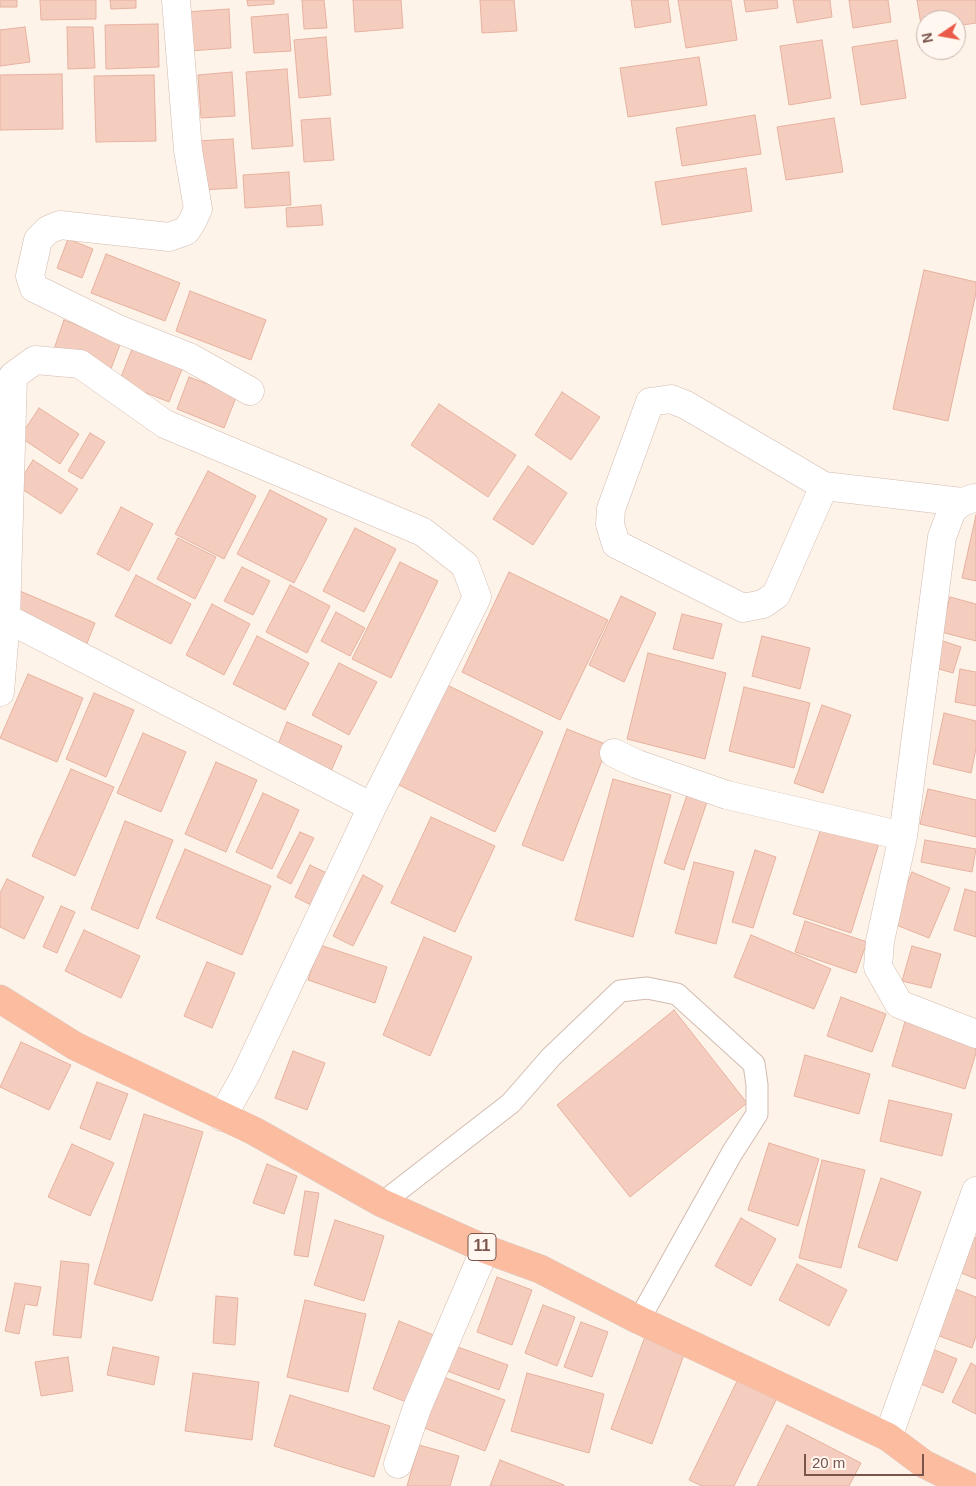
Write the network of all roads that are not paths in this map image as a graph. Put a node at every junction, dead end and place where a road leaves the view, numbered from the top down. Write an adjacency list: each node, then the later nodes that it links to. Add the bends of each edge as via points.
1 (176, 0): 2 (street, via 188,150 198,210 192,222 186,231 169,237 60,225 48,230 38,240 30,276 34,288 118,329 189,357)
2 (250, 390)
3 (824, 486): 3 (street, via 776,595 763,604 743,608 616,544 610,524 611,509 650,402 671,399 686,405); 4 (street)
4 (969, 500): 9 (street, via 950,515 942,537)
5 (6, 618): 6 (street); 8 (street); 8 (street, via 13,376 35,360 80,364 165,424 423,532 465,565 477,597)
6 (0, 692)
7 (614, 752): 9 (street, via 637,764 727,795)
8 (372, 807): 12 (street, via 245,1076)
9 (903, 836): 11 (street, via 880,941 878,967 899,1004)
10 (0, 999): 12 (highway, 11, via 75,1046)
11 (976, 1034)
12 (222, 1117): 14 (highway, 11, via 254,1131)
13 (976, 1191): 17 (street)
14 (382, 1202): 15 (highway, 11); 16 (lane, via 511,1103 551,1057 620,991 648,988 677,994 754,1064 757,1114)
15 (485, 1249): 16 (highway, 11, via 540,1269); 18 (street, via 417,1408)
16 (640, 1320): 17 (highway, 11)
17 (888, 1437): 19 (highway, 11, via 924,1464)
18 (398, 1464)
19 (969, 1486)

